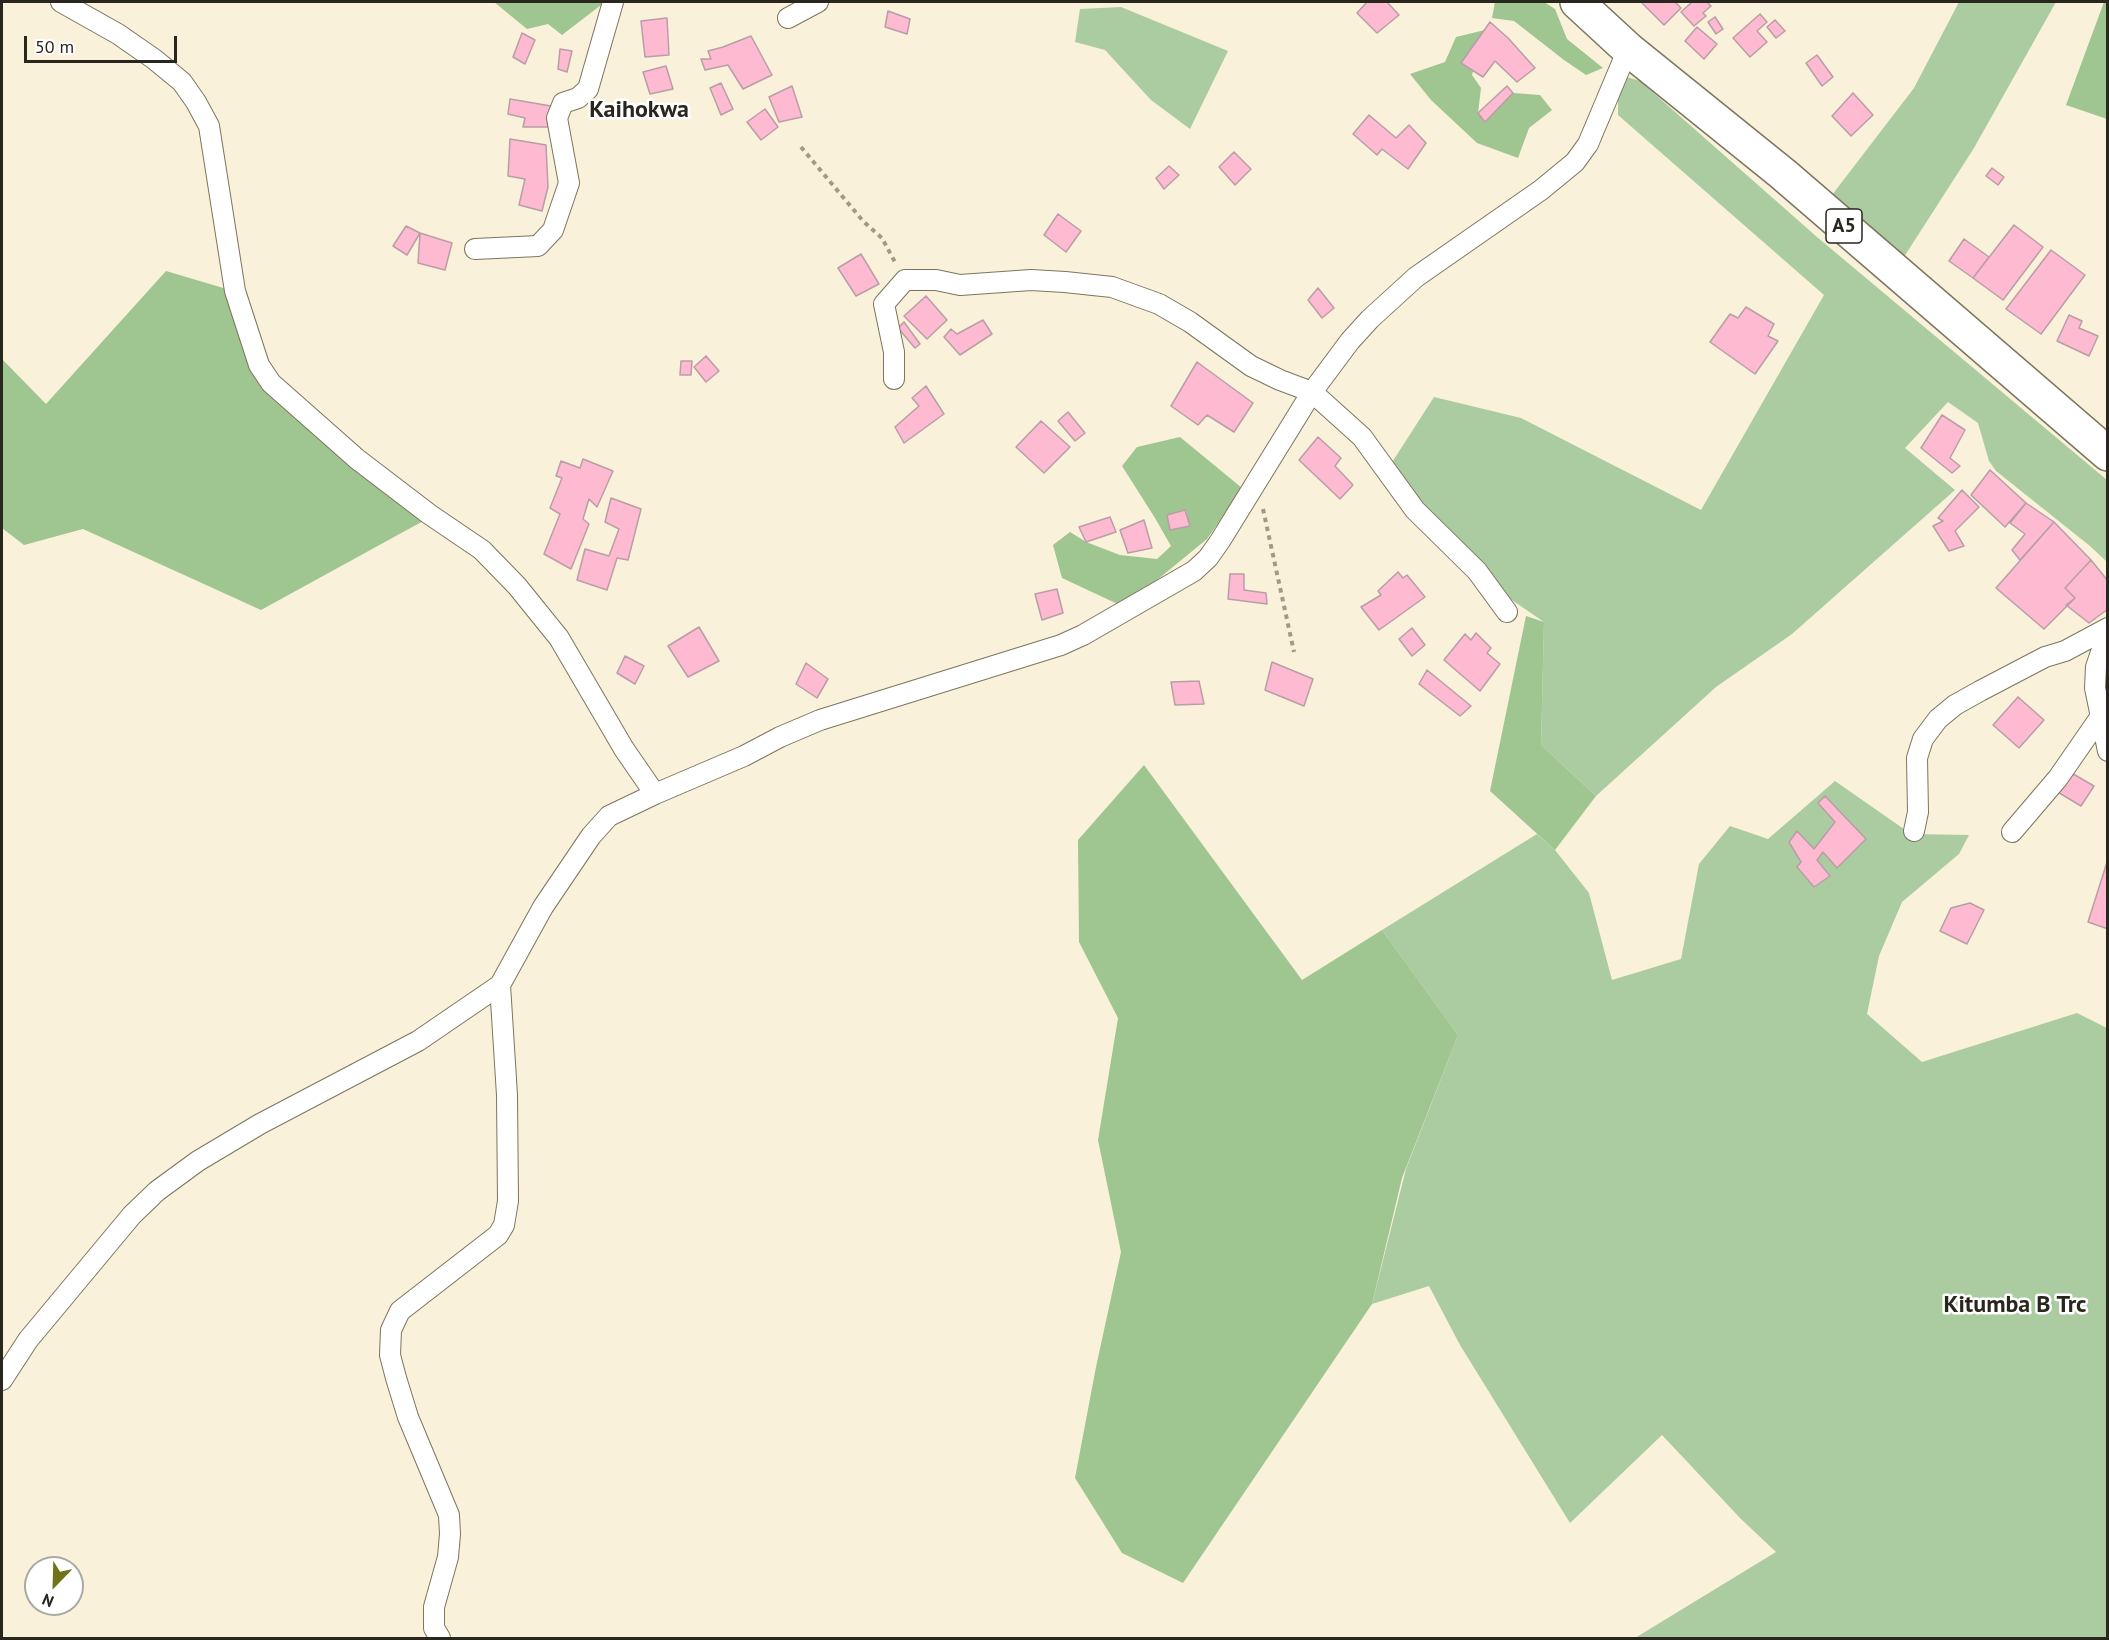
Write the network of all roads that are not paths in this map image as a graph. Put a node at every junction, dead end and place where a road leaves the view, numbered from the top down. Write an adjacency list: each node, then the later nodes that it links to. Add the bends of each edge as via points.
1 (61, 2): 15 (street, via 154,59 182,82 196,102 209,126 235,291 259,365 271,383 357,459 482,550 517,586 559,638)
2 (613, 2): 7 (street, via 588,89 563,103 557,118 569,183 553,231 538,246)
3 (818, 2): 5 (street)
4 (1577, 2): 6 (highway, A5)
5 (788, 18)
6 (1628, 49): 9 (street, via 1588,144 1575,162 1401,289 1350,341); 10 (highway, A5, via 1783,174)
7 (475, 249)
8 (894, 380): 9 (street, via 894,352 884,304 905,280 960,285 1031,279 1112,287 1159,304 1190,321 1251,366)
9 (1312, 392): 11 (street, via 1362,437 1415,510 1477,571); 15 (street, via 1220,542 1194,571 1061,645 820,720)
10 (2108, 454)
11 (1507, 612)
12 (2108, 630): 13 (street, via 2096,667 2095,688); 16 (street, via 1980,690 1938,719 1923,738 1917,758)
13 (2101, 716): 14 (street); 17 (street, via 2058,778)
14 (2108, 751)
15 (655, 794): 18 (street, via 609,816 591,836 543,907)
16 (1914, 831)
17 (2012, 832)
18 (500, 985): 19 (street, via 418,1041 260,1124 157,1191 132,1215 28,1340); 20 (street, via 507,1095 508,1201 504,1225 498,1235 400,1311 392,1330 390,1355 402,1398 449,1515 448,1557 434,1607 434,1628)
19 (2, 1380)
20 (440, 1638)

